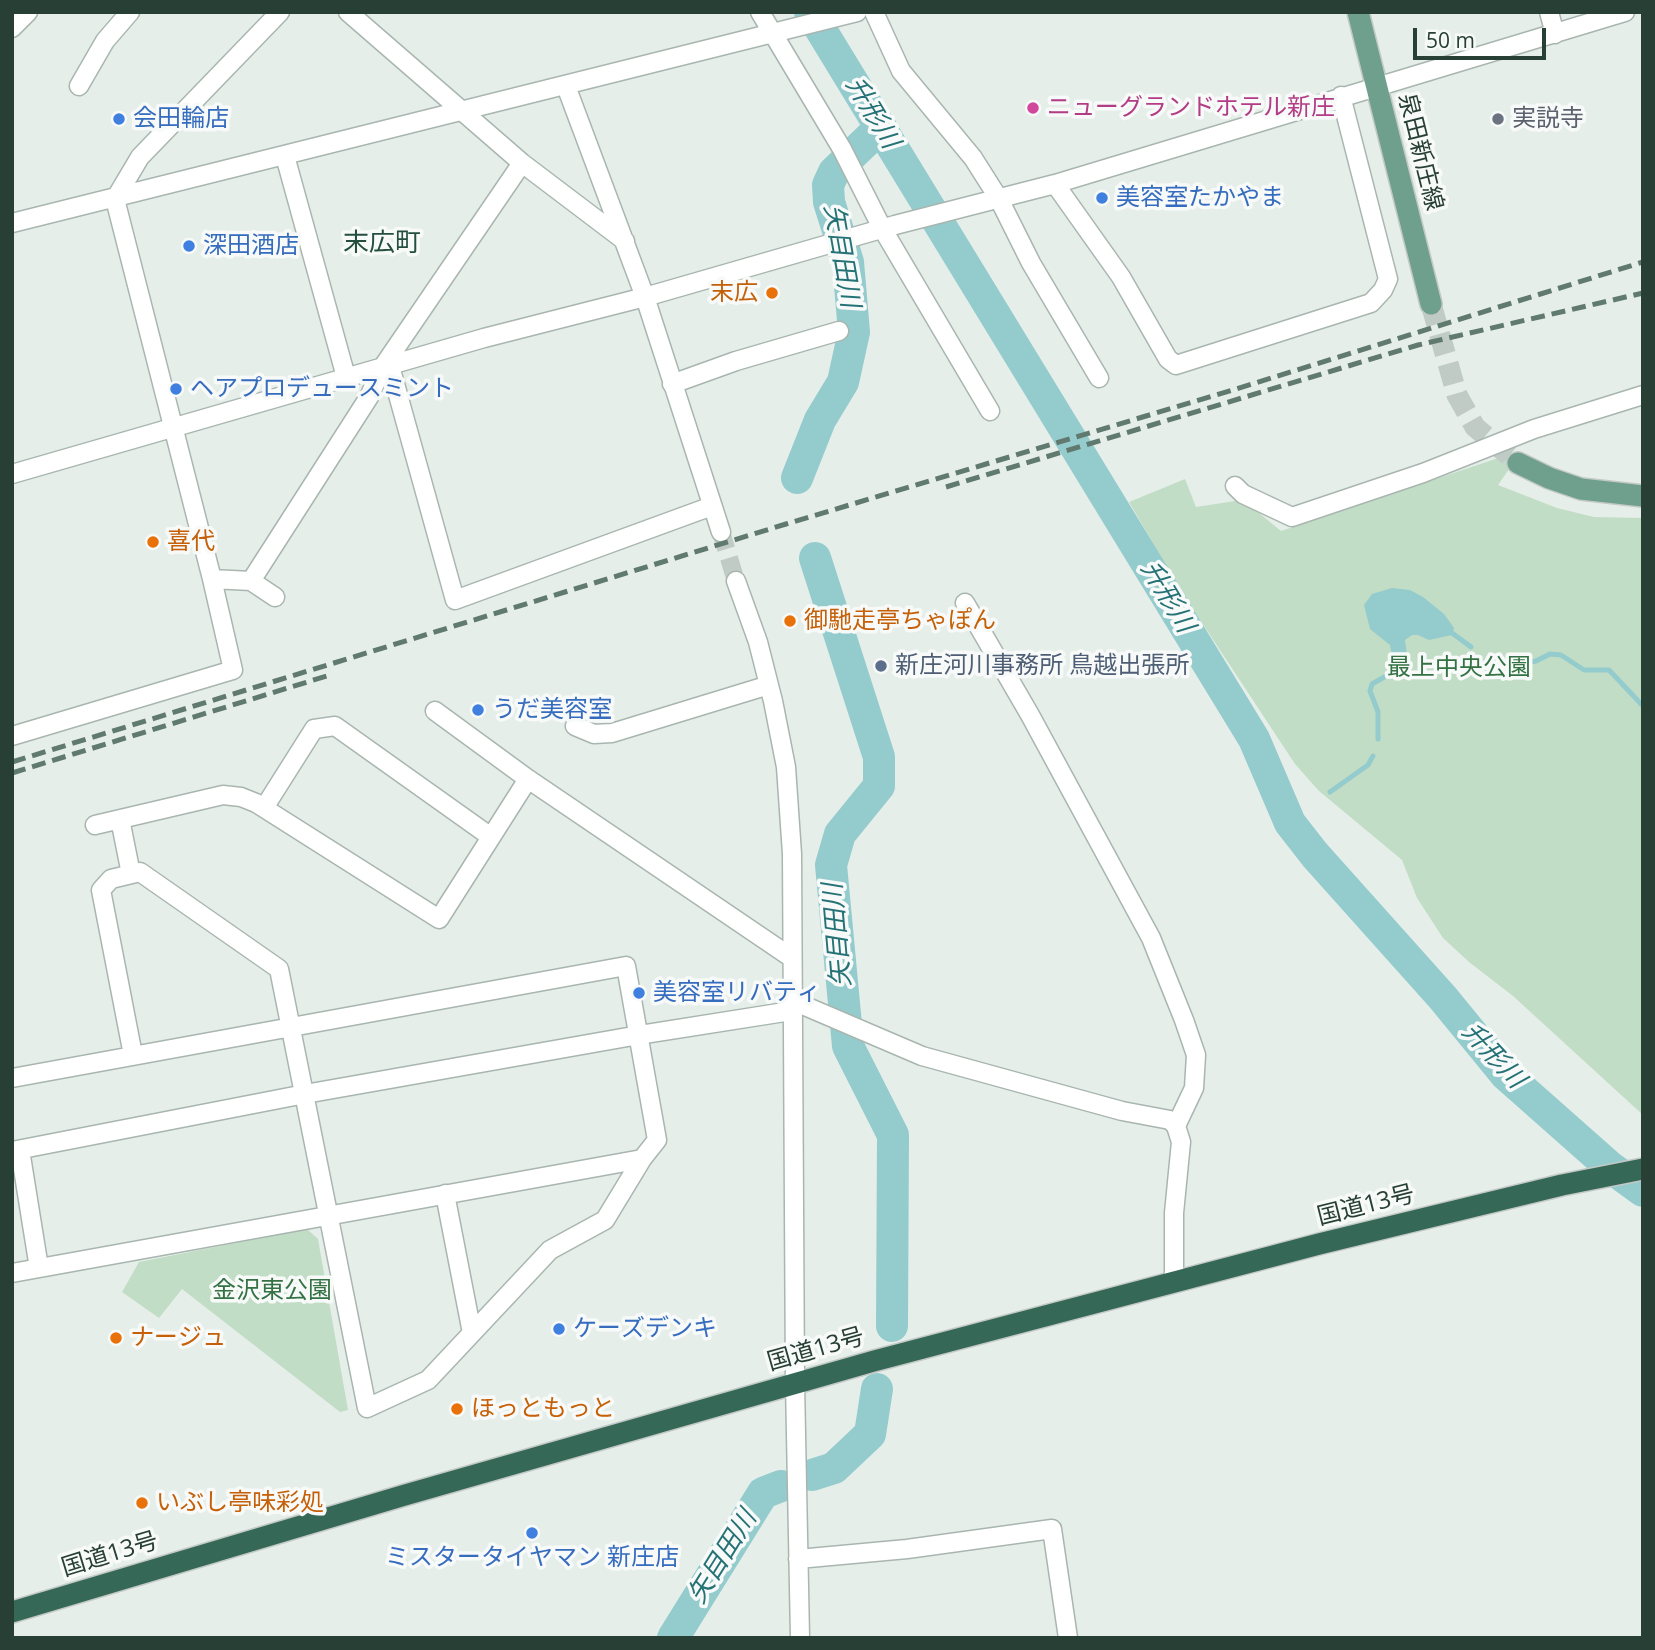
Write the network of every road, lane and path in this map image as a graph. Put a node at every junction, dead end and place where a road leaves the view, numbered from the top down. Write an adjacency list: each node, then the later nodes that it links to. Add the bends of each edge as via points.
1 (28, 12): 11 (street)
2 (130, 12): 14 (street, via 105,40)
3 (280, 12): 22 (street, via 140,157)
4 (348, 12): 18 (street)
5 (760, 12): 12 (street)
6 (857, 12): 12 (street)
7 (874, 12): 23 (street, via 901,71 973,158)
8 (1358, 12): 16 (main road, 泉田新庄線)
9 (1549, 12): 13 (street)
10 (1625, 12): 13 (street)
11 (12, 28)
12 (778, 33): 15 (street); 25 (street)
13 (1555, 34): 16 (street)
14 (79, 86)
15 (566, 86): 18 (street); 26 (street)
16 (1377, 86): 17 (street); 28 (main road, 泉田新庄線)
17 (1341, 96): 21 (street); 21 (street, via 1388,279 1383,290 1371,303 1177,365 1168,359 1121,277)
18 (462, 112): 19 (street); 20 (street)
19 (285, 156): 22 (street); 31 (street)
20 (522, 163): 26 (street); 30 (street)
21 (1055, 184): 23 (street)
22 (115, 199): 24 (street); 36 (street)
23 (990, 200): 25 (street); 32 (street)
24 (12, 223)
25 (888, 226): 27 (street); 35 (street)
26 (625, 241): 27 (street)
27 (645, 297): 30 (street); 33 (street)
28 (1431, 304)
29 (839, 331): 33 (street)
30 (386, 367): 31 (street); 41 (street, via 455,600); 44 (street)
31 (346, 377): 36 (street)
32 (1099, 378)
33 (672, 384): 41 (street)
34 (1643, 395): 39 (street, via 1534,429 1292,517)
35 (989, 411)
36 (173, 428): 38 (street); 43 (street)
37 (1518, 463): 40 (main road, via 1581,489)
38 (12, 474)
39 (1235, 486)
40 (1643, 496)
41 (712, 506): 42 (street)
42 (721, 532)
43 (212, 579): 44 (street); 51 (street, via 233,670)
44 (251, 581): 46 (street)
45 (736, 581): 48 (street)
46 (275, 597)
47 (965, 603): 65 (street, via 1151,938 1196,1055 1194,1088)
48 (769, 685): 50 (street, via 612,733 594,734); 58 (street, via 786,767)
49 (435, 711): 52 (street)
50 (575, 726)
51 (12, 736)
52 (528, 779): 56 (street); 58 (street)
53 (264, 808): 54 (street, via 241,797 223,795); 56 (street, via 439,919); 56 (street, via 314,729 335,726)
54 (120, 819): 55 (street); 57 (street)
55 (95, 825)
56 (491, 838)
57 (131, 874): 60 (street, via 140,872 279,969); 62 (street, via 111,878 101,891)
58 (792, 958): 59 (street)
59 (791, 1006): 61 (street); 65 (street, via 922,1056 1170,1120); 75 (street)
60 (291, 1026): 61 (street, via 626,966); 62 (street); 64 (street)
61 (639, 1035): 64 (street); 67 (street, via 657,1140)
62 (133, 1055): 63 (street)
63 (12, 1077)
64 (305, 1094): 66 (street); 70 (street)
65 (1176, 1126): 73 (street, via 1181,1142)
66 (16, 1150): 71 (street)
67 (642, 1159): 69 (street); 74 (street, via 605,1220 550,1250)
68 (1643, 1168): 73 (highway, 国道13号)
69 (444, 1194): 70 (street); 74 (street)
70 (327, 1216): 71 (street); 74 (street, via 367,1408 428,1380)
71 (39, 1268): 72 (street)
72 (12, 1273)
73 (1174, 1280): 75 (highway, 国道13号)
74 (472, 1333)
75 (795, 1383): 76 (street); 77 (highway, 国道13号)
76 (798, 1559): 78 (street); 79 (street, via 1052,1529)
77 (12, 1612)
78 (800, 1638)
79 (1068, 1638)

